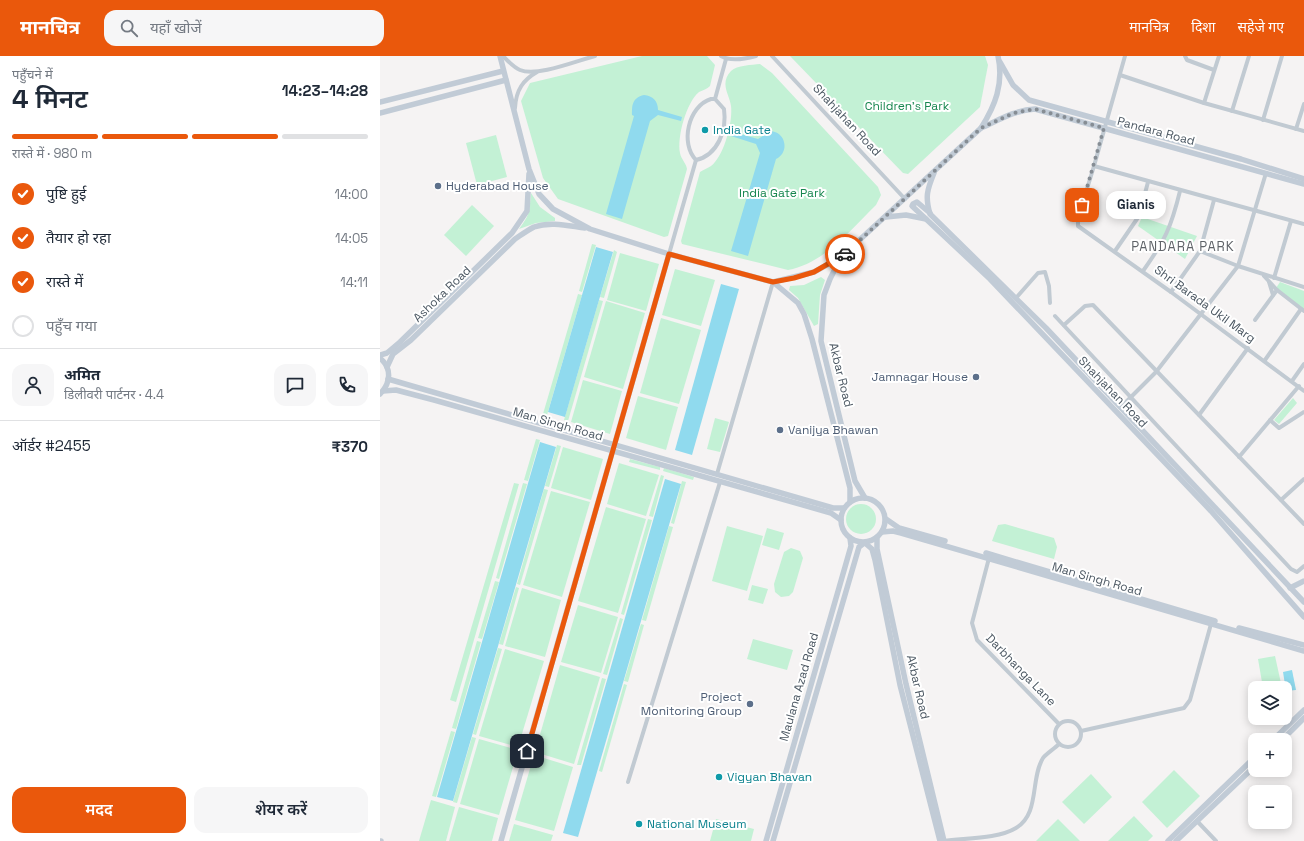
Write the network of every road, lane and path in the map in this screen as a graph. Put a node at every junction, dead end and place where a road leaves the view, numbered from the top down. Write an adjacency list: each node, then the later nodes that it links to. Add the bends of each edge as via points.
1 (500, 56): 15 (main road)
2 (503, 56): 16 (street, via 519,70)
3 (595, 56): 16 (street)
4 (721, 56): 12 (street)
5 (756, 56): 12 (street)
6 (772, 56): 41 (street, Shahjahan Road)
7 (1125, 56): 17 (street, Shri Barada Ukil Marg)
8 (1185, 56): 14 (street, via 1187,60)
9 (1219, 56): 14 (street)
10 (1249, 56): 23 (street)
11 (1282, 56): 26 (street)
12 (726, 59): 19 (street)
13 (999, 59): 27 (main road, Pandara Road, via 1013,85 1029,100); 28 (main road, via 999,85 994,108)
14 (1214, 70): 21 (street)
15 (503, 71): 18 (main road); 20 (main road)
16 (539, 71): 25 (street, via 520,86)
17 (1120, 75): 21 (street); 27 (street, Shri Barada Ukil Marg)
18 (506, 80): 24 (main road); 25 (main road)
19 (715, 99): 32 (street, via 706,100 698,107 690,125 689,151); 32 (street, via 724,109 721,136 713,151)
20 (380, 102)
21 (1204, 104): 23 (street)
22 (1304, 104): 30 (street)
23 (1232, 111): 26 (street)
24 (380, 113)
25 (514, 114): 34 (main road)
26 (1263, 120): 30 (street)
27 (1106, 121): 29 (street, Shri Barada Ukil Marg); 37 (main road, Pandara Road)
28 (981, 128): 29 (main road, Pandara Road, via 1014,113 1035,109); 35 (main road)
29 (1104, 128): 33 (street, Shri Barada Ukil Marg); 36 (main road, Pandara Road)
30 (1296, 129): 31 (street)
31 (1304, 131)
32 (696, 160): 53 (street)
33 (1094, 166): 38 (street); 51 (street, Shri Barada Ukil Marg, via 1078,218 1078,226)
34 (529, 169): 50 (main road, via 538,194 553,209); 75 (main road, Ashoka Road, via 527,211 512,233 400,342)
35 (934, 171): 41 (main road); 45 (main road, via 926,201)
36 (1266, 172): 39 (main road, Pandara Road); 44 (street)
37 (1304, 179)
38 (1148, 182): 40 (street); 51 (street, via 1139,216)
39 (1304, 184)
40 (1180, 191): 42 (street); 56 (street, via 1167,235)
41 (908, 197): 43 (main road); 46 (main road)
42 (1214, 200): 44 (street); 52 (street)
43 (915, 204): 45 (main road, Shahjahan Road); 47 (main road, Shahjahan Road)
44 (1255, 211): 48 (street); 55 (street)
45 (930, 214): 65 (main road, Shahjahan Road)
46 (886, 217): 47 (main road, via 906,215); 54 (main road)
47 (926, 219): 111 (main road, Shahjahan Road, via 990,279 1210,511)
48 (1291, 221): 49 (street); 58 (street)
49 (1304, 224)
50 (590, 229): 53 (main road); 78 (main road, Ashoka Road, via 546,225 534,227 515,239 411,340 393,354)
51 (1115, 251): 56 (street, Shri Barada Ukil Marg)
52 (1200, 251): 55 (street); 63 (street)
53 (669, 254): 60 (main road); 90 (main road)
54 (841, 257): 60 (main road, via 814,272); 72 (main road, Akbar Road, via 824,295)
55 (1238, 266): 57 (street); 68 (street)
56 (1143, 271): 63 (street, Shri Barada Ukil Marg)
57 (1261, 274): 58 (street); 59 (street)
58 (1274, 278): 61 (street)
59 (1268, 279): 62 (street); 64 (street)
60 (773, 282): 73 (main road, Akbar Road, via 798,303); 92 (street)
61 (1304, 287)
62 (1277, 290): 64 (street); 67 (street)
63 (1171, 292): 68 (street, Shri Barada Ukil Marg)
64 (1273, 295): 70 (street)
65 (1016, 298): 66 (street, via 1038,273 1045,272); 86 (main road, Shahjahan Road)
66 (1050, 304)
67 (1303, 310): 76 (street)
68 (1201, 314): 74 (street, Shri Barada Ukil Marg); 79 (street)
69 (1056, 316): 71 (street)
70 (1255, 320)
71 (1064, 325): 79 (street, via 1085,306 1093,306); 85 (street)
72 (821, 332): 73 (main road); 95 (main road, Akbar Road, via 821,342 855,481)
73 (810, 334): 97 (main road, Akbar Road, via 850,488)
74 (1248, 348): 76 (street, Shri Barada Ukil Marg); 88 (street)
75 (380, 357): 78 (main road)
76 (1265, 360): 81 (street, Shri Barada Ukil Marg)
77 (1304, 364): 81 (street)
78 (387, 367): 80 (main road)
79 (1156, 372): 85 (street); 88 (street)
80 (388, 379): 84 (main road); 90 (main road, Man Singh Road)
81 (1292, 381): 82 (street, Shri Barada Ukil Marg)
82 (1299, 386): 83 (street, Shri Barada Ukil Marg); 89 (street)
83 (1304, 391)
84 (381, 393): 90 (main road, Man Singh Road, via 390,389 404,392)
85 (1132, 398): 86 (street); 107 (street, via 1291,569 1297,572)
86 (1121, 407): 109 (main road, Shahjahan Road)
87 (1304, 412): 89 (street, via 1279,428)
88 (1199, 415): 91 (street)
89 (1270, 420): 91 (street)
90 (615, 448): 92 (main road, Man Singh Road); 94 (main road, Man Singh Road); 126 (main road)
91 (1239, 457): 96 (street)
92 (717, 474): 98 (main road, Man Singh Road, via 833,508)
93 (1304, 479): 96 (street)
94 (720, 482): 99 (main road, Man Singh Road, via 831,513); 124 (street)
95 (865, 498): 97 (main road); 100 (main road, via 871,499 881,507)
96 (1281, 500): 101 (street)
97 (850, 502): 98 (main road)
98 (844, 508): 99 (main road)
99 (841, 520): 103 (main road, via 845,533)
100 (886, 520): 102 (main road); 113 (main road, Man Singh Road, via 909,531 1175,610)
101 (1304, 524)
102 (882, 532): 104 (main road); 106 (main road, Man Singh Road, via 893,531)
103 (850, 538): 105 (main road); 127 (main road, Maulana Azad Road, via 851,546)
104 (877, 538): 105 (main road); 130 (main road, Akbar Road, via 906,684)
105 (864, 543): 128 (main road, Maulana Azad Road, via 858,547); 129 (main road, Akbar Road, via 872,549 875,560 900,685)
106 (989, 558): 112 (main road, Man Singh Road); 117 (street, Darbhanga Lane, via 972,623 977,640)
107 (1304, 566)
108 (1304, 582): 109 (main road)
109 (1290, 588): 110 (main road, Shahjahan Road)
110 (1304, 602)
111 (1304, 617)
112 (1211, 624): 114 (main road, Man Singh Road); 118 (street, via 1190,700 1184,708)
113 (1304, 645)
114 (1304, 652)
115 (1304, 710): 119 (main road)
116 (1304, 718): 120 (main road)
117 (1060, 724): 118 (street, via 1069,721); 121 (street, via 1055,733)
118 (1081, 731): 121 (street, via 1080,741 1076,745 1067,748)
119 (1280, 733)
120 (1289, 733)
121 (1059, 744): 130 (street, via 1047,753 1041,763 1029,813 1022,823 1002,834)
122 (1248, 764): 131 (main road)
123 (1248, 773): 125 (main road)
124 (628, 782)
125 (1197, 821): 132 (main road); 133 (street)
126 (501, 841)
127 (766, 841)
128 (773, 841)
129 (940, 841)
130 (944, 841)
131 (1168, 841)
132 (1176, 841)
133 (1216, 841)

